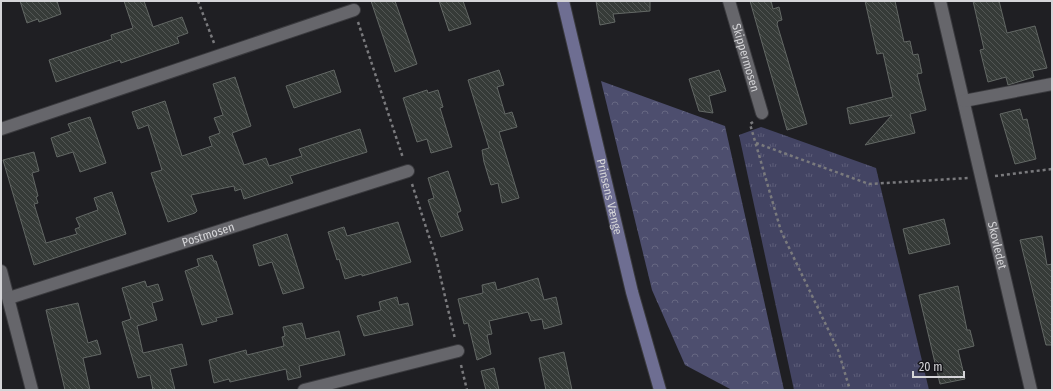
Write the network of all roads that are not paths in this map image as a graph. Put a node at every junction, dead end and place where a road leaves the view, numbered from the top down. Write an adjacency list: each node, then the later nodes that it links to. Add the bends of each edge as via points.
1 (563, 1): 15 (street, Prinsens Vænge, via 632,292)
2 (730, 1): 7 (street, Skippermosen)
3 (940, 1): 6 (street, Skovledet)
4 (354, 10): 8 (street)
5 (1052, 84): 6 (street)
6 (964, 101): 16 (street, Skovledet)
7 (762, 113)
8 (1, 129)
9 (408, 171): 11 (street, Postmosen)
10 (1, 271): 11 (street)
11 (9, 298): 13 (street)
12 (458, 351): 14 (street)
13 (32, 390)
14 (304, 390)
15 (660, 390)
16 (1031, 390)

